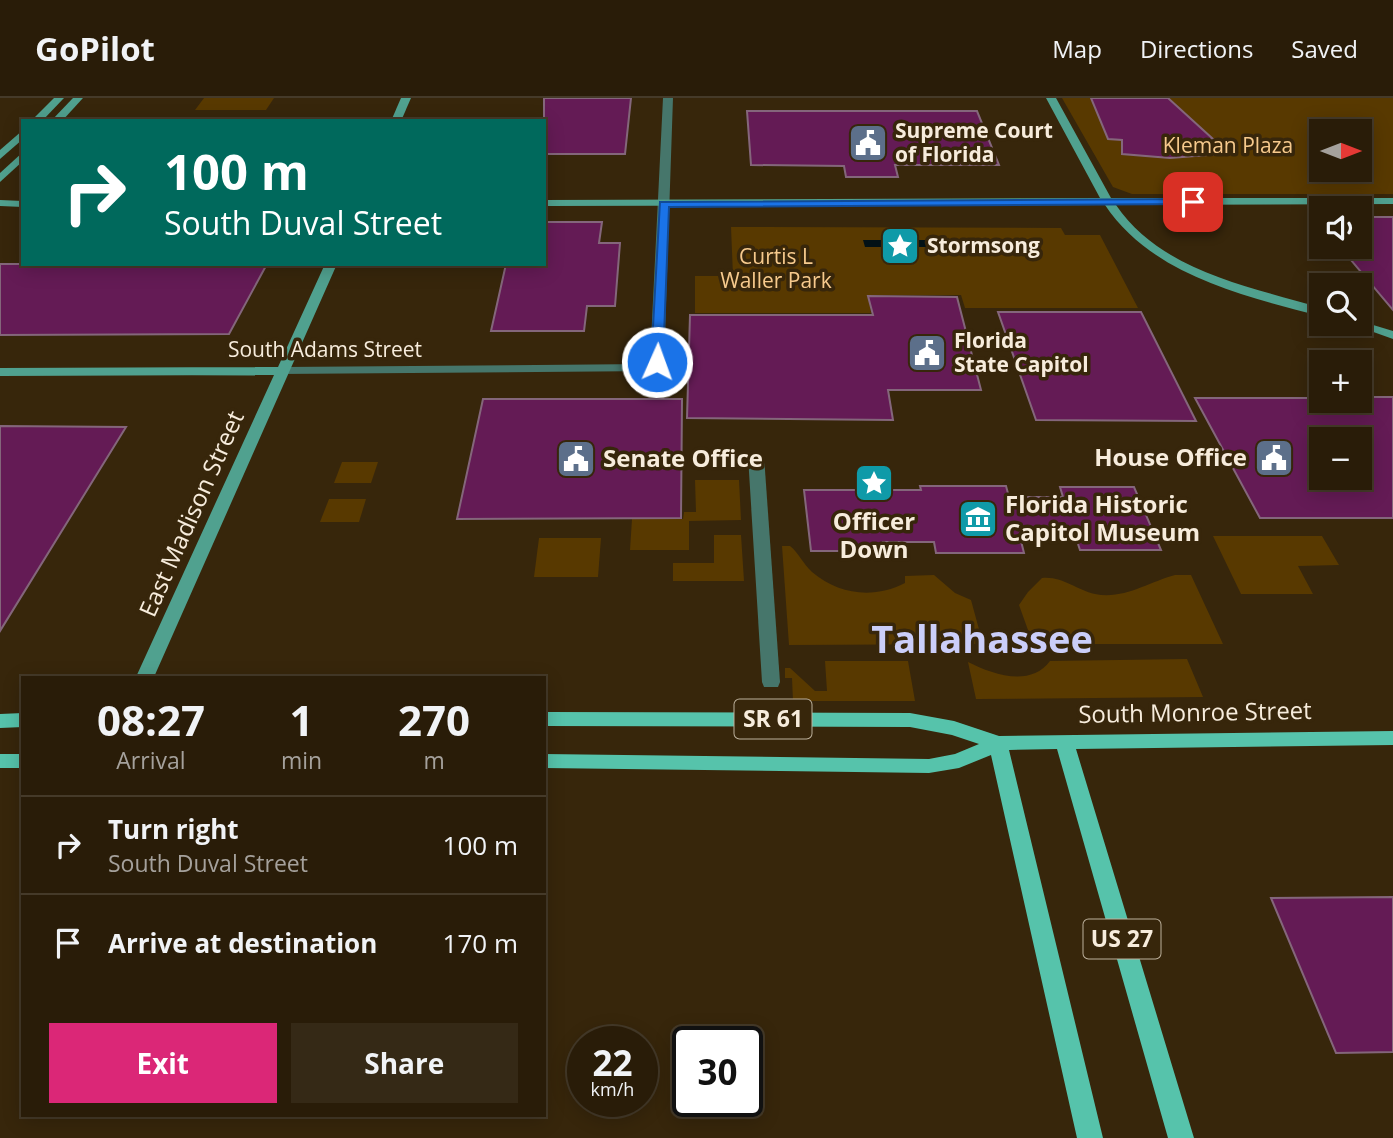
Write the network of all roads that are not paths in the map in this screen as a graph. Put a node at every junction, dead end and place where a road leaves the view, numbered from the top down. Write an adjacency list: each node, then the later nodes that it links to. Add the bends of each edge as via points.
1 (59, 98): 6 (main road)
2 (78, 98): 7 (main road)
3 (406, 98): 8 (main road)
4 (668, 98): 18 (street)
5 (1051, 98): 14 (main road)
6 (38, 119)
7 (58, 119)
8 (397, 119)
9 (21, 135): 10 (main road)
10 (0, 156)
11 (21, 158): 12 (main road)
12 (0, 179)
13 (1393, 201): 14 (main road)
14 (1110, 202): 18 (main road); 20 (main road, via 1142,242 1173,261)
15 (0, 203): 17 (main road)
16 (546, 203): 18 (main road)
17 (21, 204)
18 (664, 204): 23 (street, South Adams Street, via 657,362 651,368)
19 (330, 266): 23 (main road, East Madison Street)
20 (1309, 308)
21 (1372, 328): 22 (main road)
22 (1393, 335)
23 (283, 371): 24 (main road, South Adams Street); 26 (main road, East Madison Street)
24 (0, 372)
25 (756, 456): 27 (street)
26 (145, 676)
27 (771, 682)
28 (546, 719): 33 (main road, South Monroe Street / SR 61, via 899,719 954,728)
29 (21, 720): 30 (main road)
30 (0, 721)
31 (1393, 738): 32 (main road, South Monroe Street)
32 (1063, 741): 33 (main road, South Monroe Street); 38 (main road, US 27)
33 (998, 743): 36 (main road, South Monroe Street / SR 61, via 959,761 929,766); 37 (main road, US 27)
34 (0, 761): 35 (main road)
35 (21, 761)
36 (546, 761)
37 (1090, 1138)
38 (1181, 1138)

